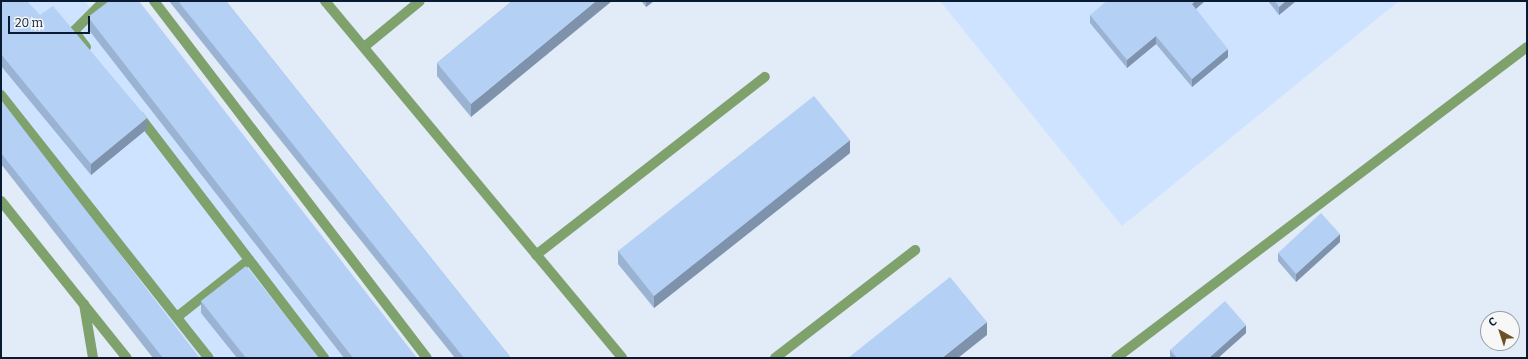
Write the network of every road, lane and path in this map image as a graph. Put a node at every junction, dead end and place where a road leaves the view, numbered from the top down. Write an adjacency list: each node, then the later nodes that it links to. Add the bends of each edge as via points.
1 (104, 1): 7 (street, via 74,31)
2 (154, 1): 21 (street)
3 (326, 1): 5 (street)
4 (420, 1): 5 (street)
5 (364, 47): 13 (street)
6 (1527, 47): 24 (street)
7 (93, 56)
8 (765, 77): 13 (street)
9 (1, 95): 16 (street)
10 (131, 106): 14 (street)
11 (1, 201): 15 (street)
12 (915, 250): 23 (street)
13 (536, 255): 22 (street)
14 (249, 260): 16 (street); 20 (street)
15 (83, 302): 17 (street); 18 (street)
16 (177, 316): 19 (street)
17 (93, 358)
18 (127, 358)
19 (209, 358)
20 (324, 358)
21 (427, 358)
22 (622, 358)
23 (776, 358)
24 (1116, 358)

